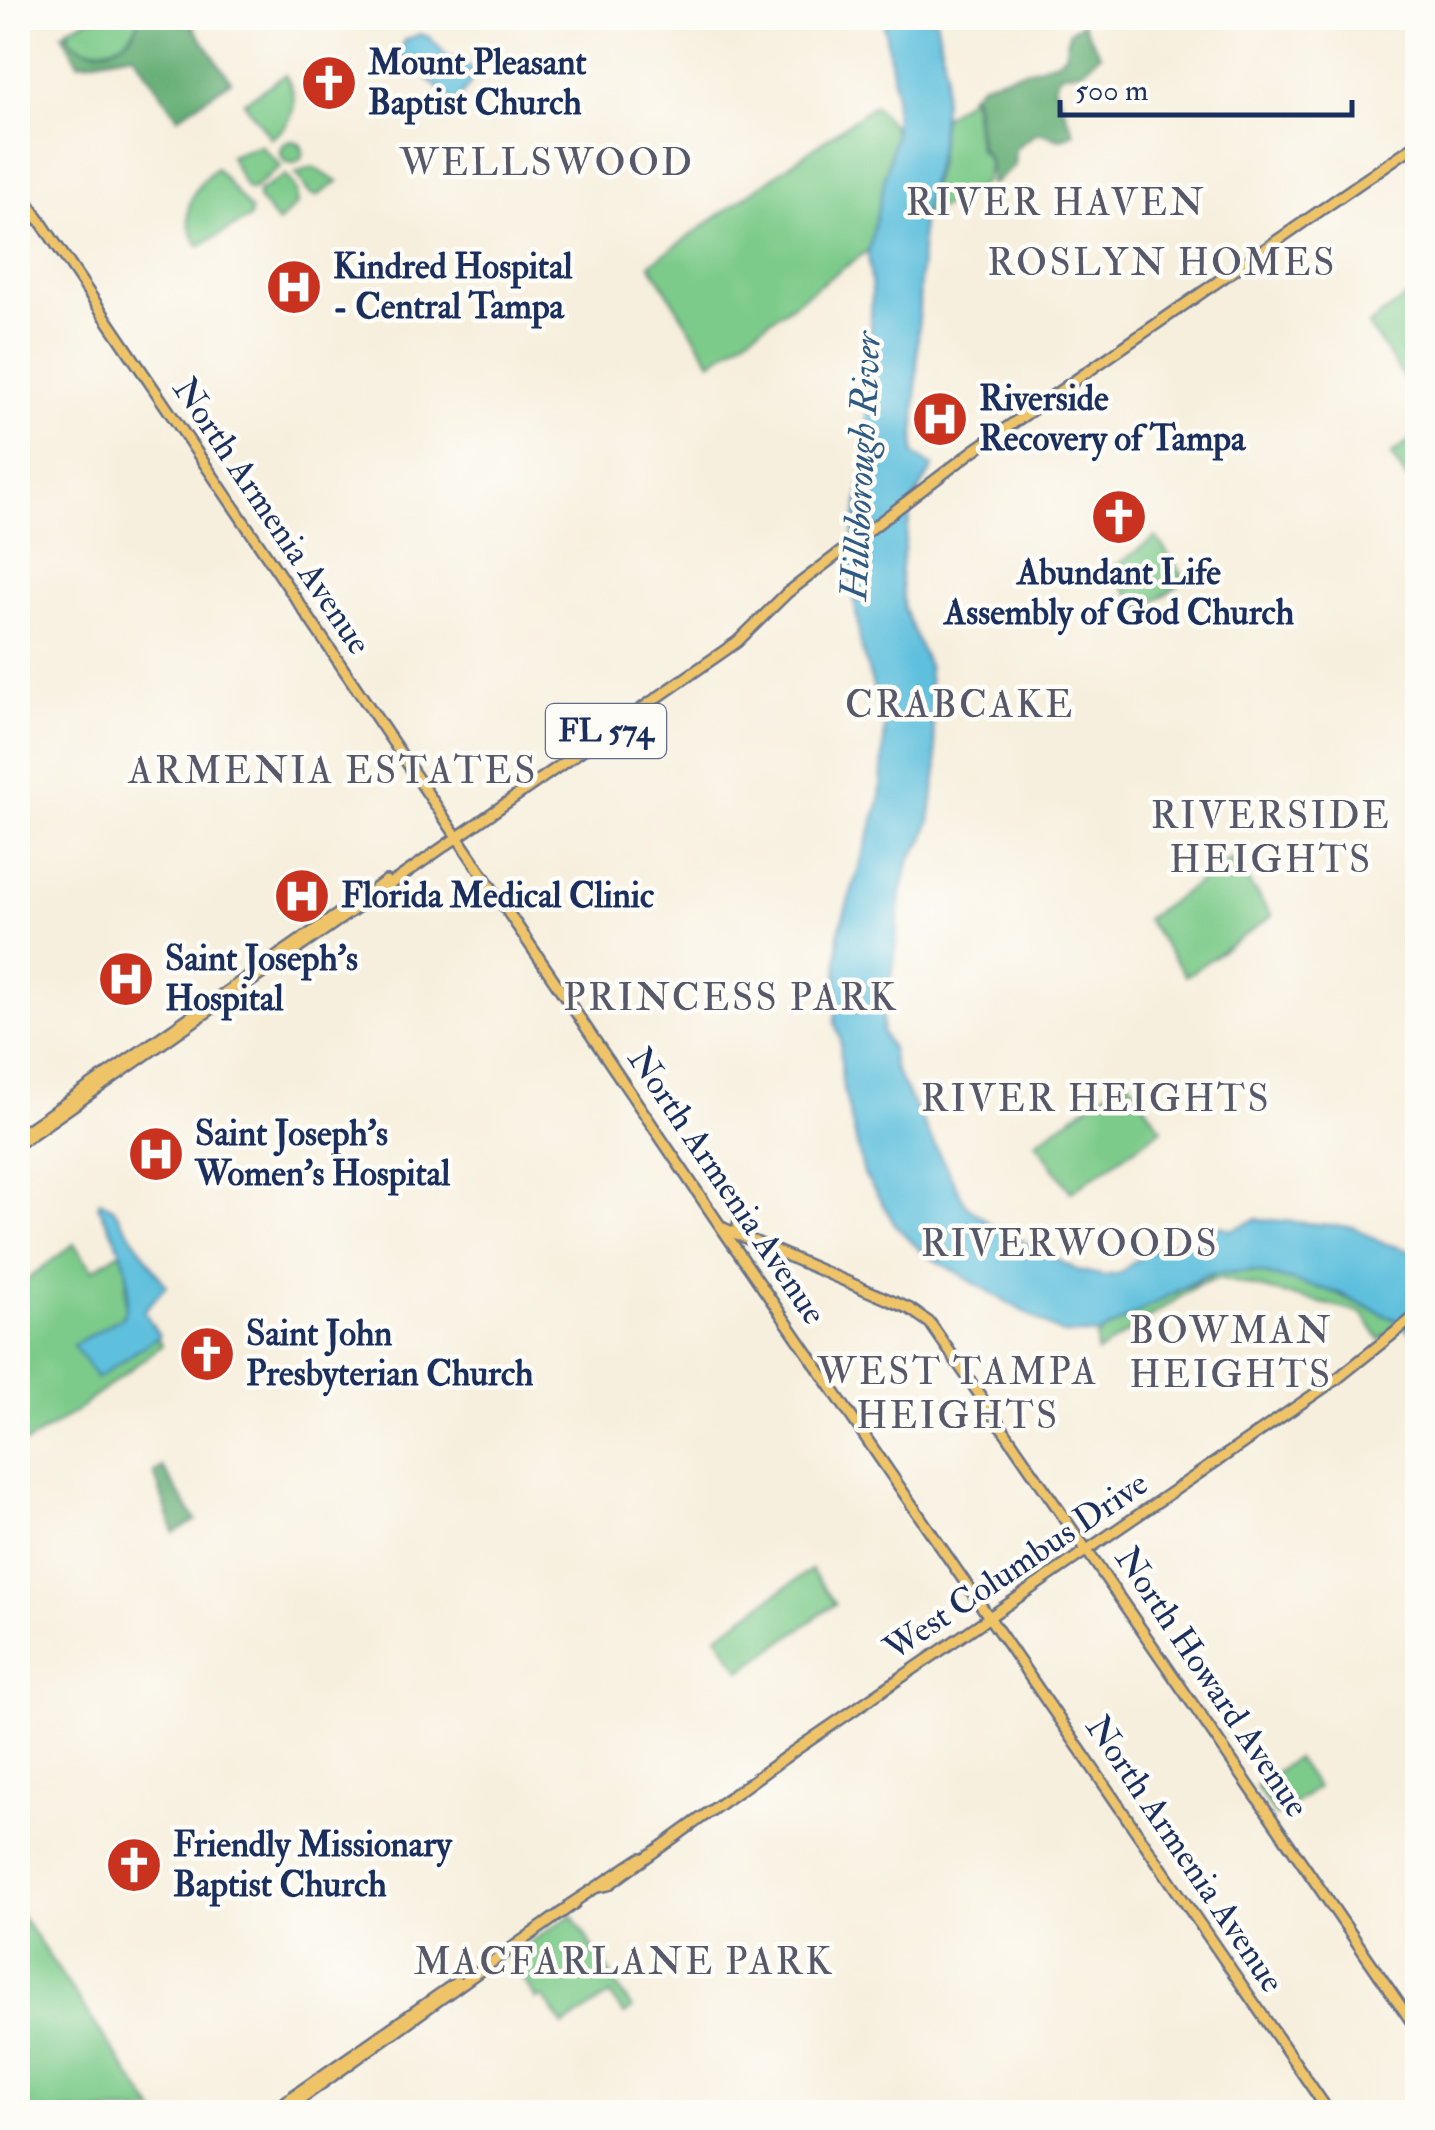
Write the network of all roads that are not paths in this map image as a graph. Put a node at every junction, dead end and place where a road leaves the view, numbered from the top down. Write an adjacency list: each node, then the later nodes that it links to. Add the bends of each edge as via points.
1 (1418, 143): 3 (main road, FL 574, via 943,474)
2 (18, 188): 5 (main road, North Armenia Avenue)
3 (768, 610): 4 (main road); 5 (main road, FL 574, via 736,642)
4 (776, 618)
5 (456, 836): 6 (main road, FL 574); 8 (main road, North Armenia Avenue)
6 (18, 1140)
7 (740, 1213): 9 (main road, via 738,1225)
8 (721, 1227): 9 (main road); 12 (main road, North Armenia Avenue)
9 (750, 1240): 11 (main road, North Howard Avenue, via 923,1316)
10 (1418, 1314): 11 (main road, West Columbus Drive)
11 (1087, 1549): 12 (main road, West Columbus Drive); 14 (main road, North Howard Avenue)
12 (990, 1617): 13 (main road, West Columbus Drive); 17 (main road, North Armenia Avenue)
13 (465, 1980): 15 (main road, West Columbus Drive); 16 (main road, West Columbus Drive)
14 (1418, 2031)
15 (270, 2112)
16 (282, 2112)
17 (1329, 2112)

